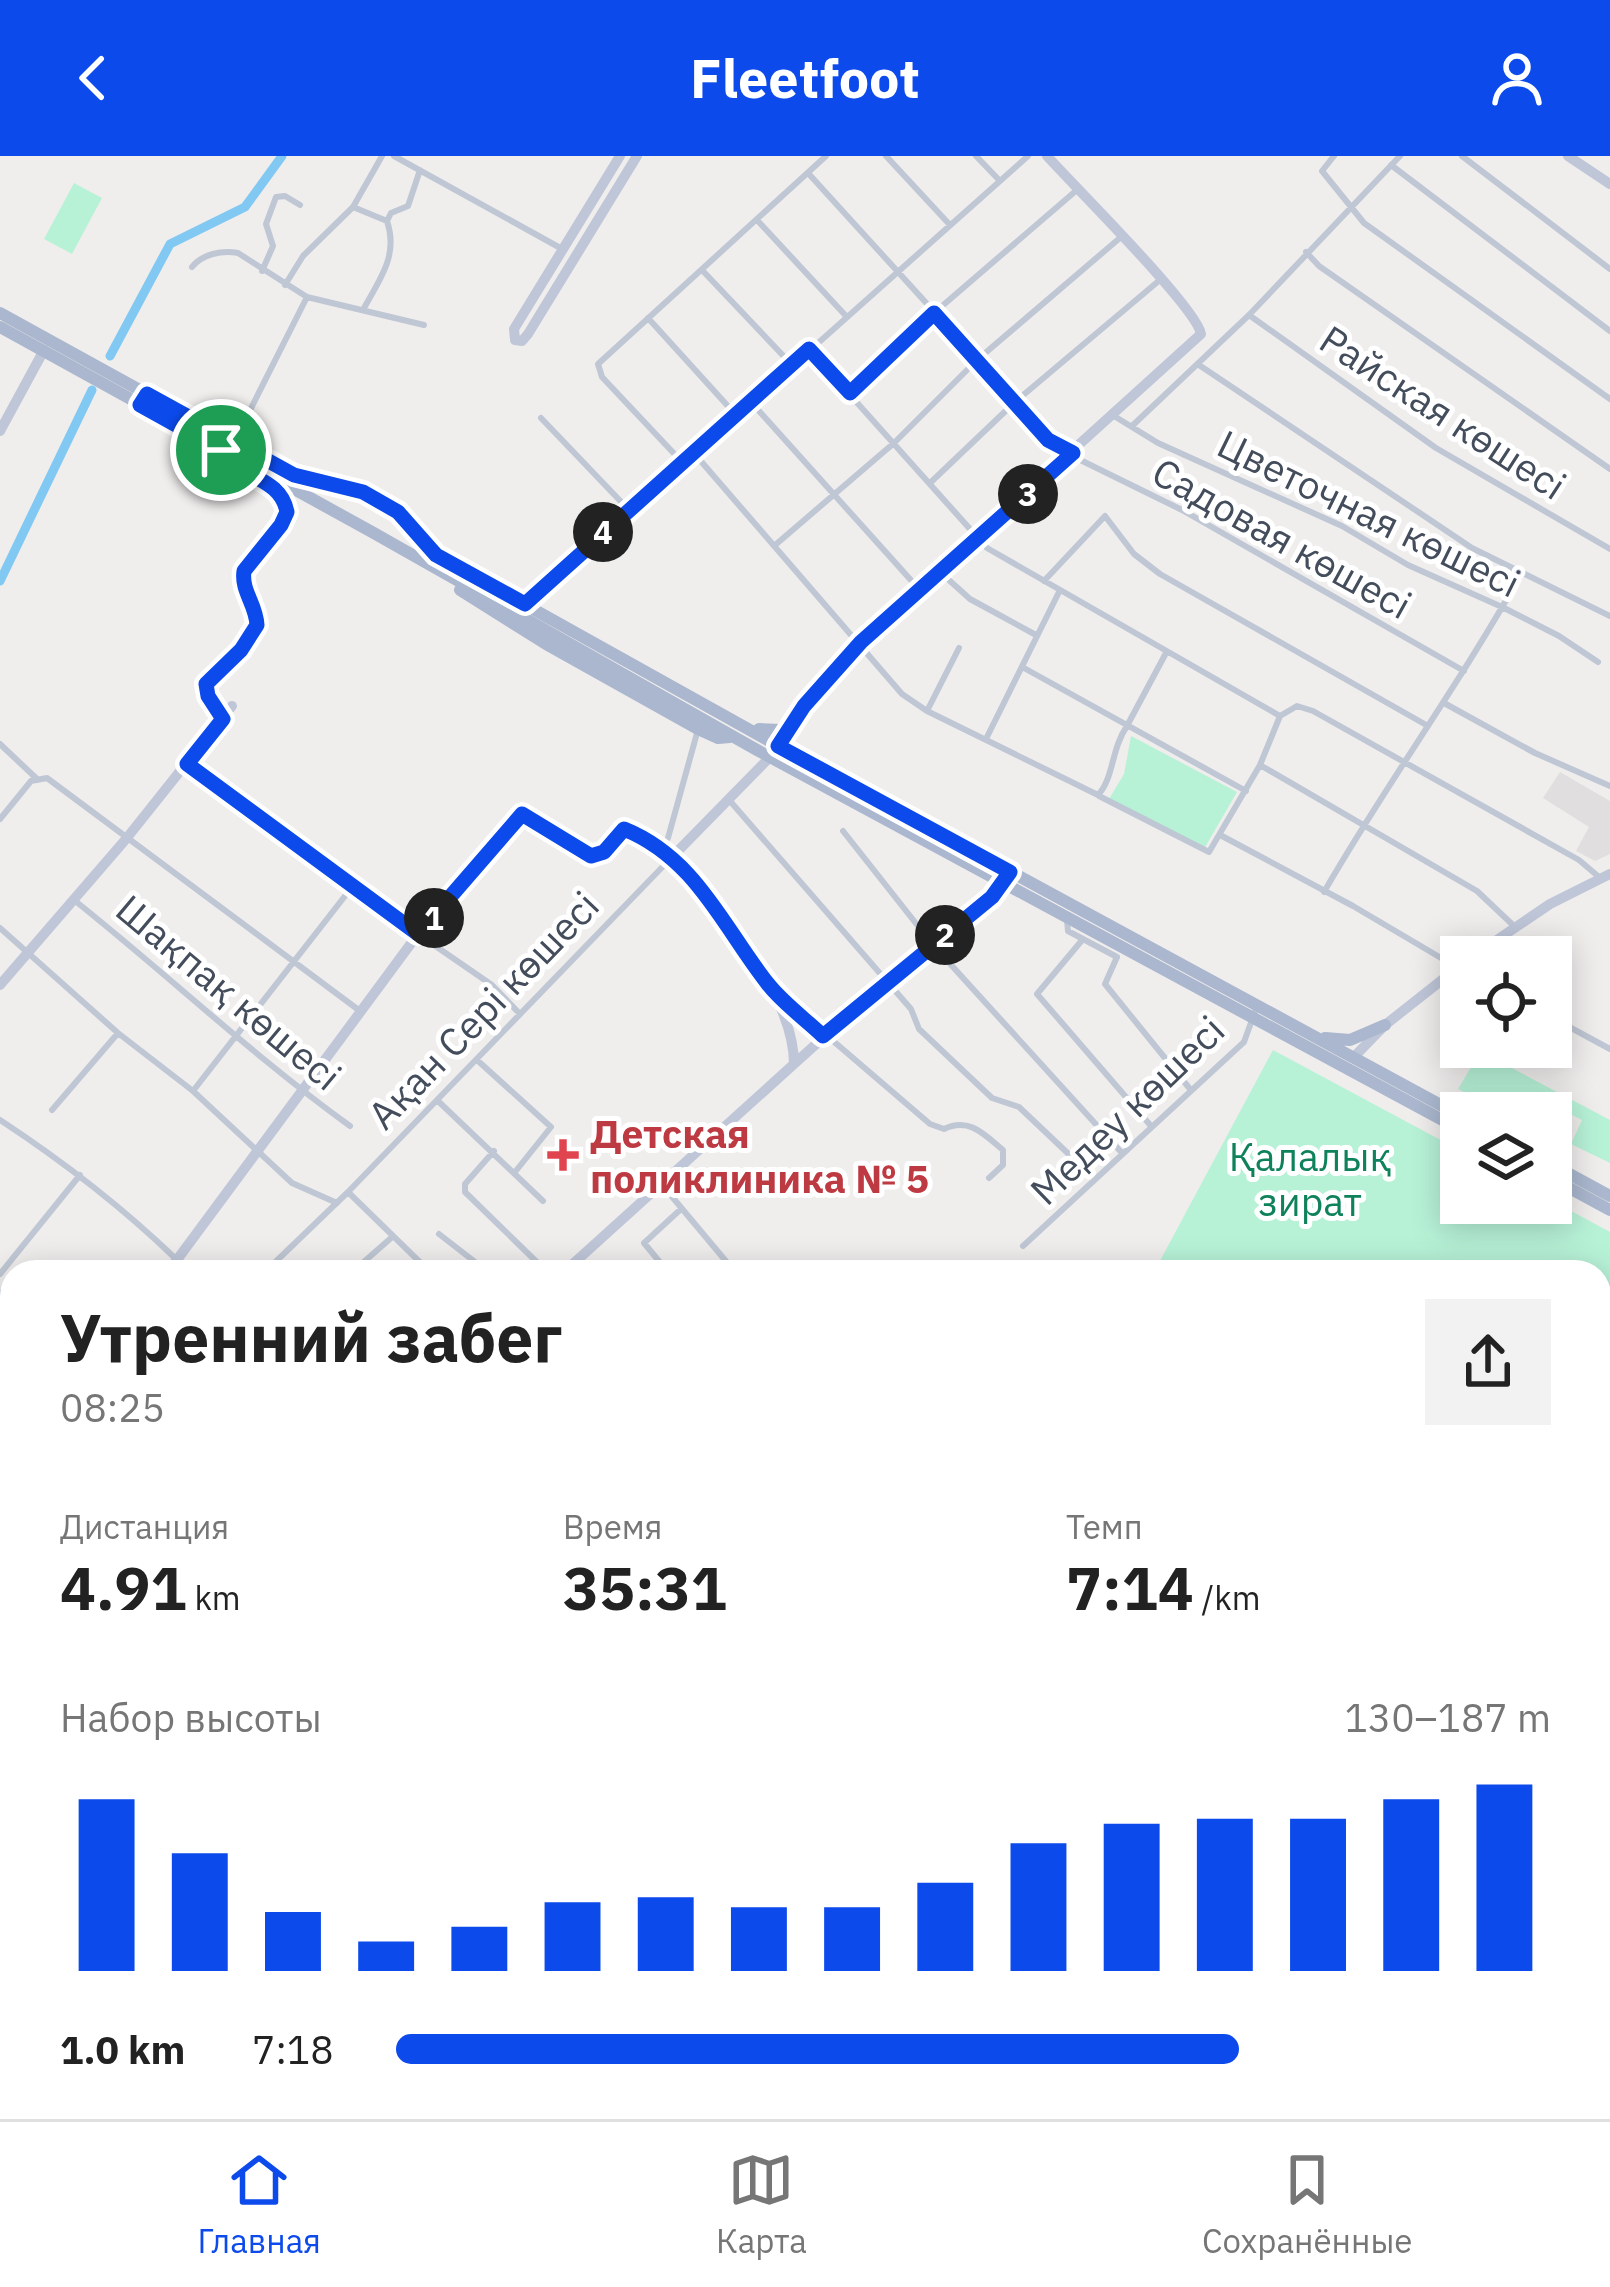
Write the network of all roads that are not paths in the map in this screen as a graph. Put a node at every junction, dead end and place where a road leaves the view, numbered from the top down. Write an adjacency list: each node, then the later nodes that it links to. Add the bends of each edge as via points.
1 (382, 156): 22 (street)
2 (394, 156): 16 (street)
3 (620, 156): 28 (street)
4 (637, 156): 28 (street, via 522,341 512,336)
5 (826, 156): 17 (street)
6 (886, 156): 26 (street)
7 (976, 156): 18 (street)
8 (1028, 156): 18 (street)
9 (1047, 156): 20 (street)
10 (1334, 156): 23 (street, via 1322,168)
11 (1400, 156): 15 (street)
12 (1462, 156): 31 (street)
13 (1568, 156): 14 (street)
14 (1588, 162): 19 (street)
15 (1391, 165): 23 (street); 46 (street)
16 (420, 170): 25 (street, via 408,206); 28 (street)
17 (808, 173): 24 (street); 33 (street, Садовая көшесі)
18 (1000, 181): 26 (street)
19 (1610, 184)
20 (1078, 189): 27 (street); 40 (street)
21 (300, 205): 34 (street, via 276,197 266,224 273,246)
22 (353, 207): 25 (street); 36 (street)
23 (1348, 209): 29 (street); 55 (street)
24 (757, 220): 32 (street); 42 (street)
25 (387, 221): 38 (street, via 392,254)
26 (950, 224): 33 (street)
27 (1120, 237): 35 (street); 51 (street)
28 (565, 250)
29 (1306, 252): 41 (street); 70 (street)
30 (192, 267): 34 (street, via 226,251)
31 (1610, 269)
32 (702, 270): 43 (street); 53 (street)
33 (898, 270): 40 (street, Садовая көшесі); 42 (street)
34 (262, 271): 36 (street)
35 (1161, 279): 47 (street); 58 (street)
36 (285, 285): 37 (street)
37 (307, 297): 38 (street); 64 (street)
38 (363, 310): 44 (street)
39 (0, 313): 49 (main road)
40 (934, 313): 51 (street, Садовая көшесі); 54 (street)
41 (1249, 315): 48 (street); 76 (street, Райская көшесі, via 1436,448)
42 (846, 316): 50 (street)
43 (648, 318): 59 (street); 69 (street, via 598,364)
44 (424, 325)
45 (0, 327): 49 (main road)
46 (1610, 331)
47 (1201, 334): 48 (street); 60 (street, Ақан Сері көшесі)
48 (1221, 343): 52 (street)
49 (47, 344): 56 (main road); 63 (street)
50 (809, 349): 53 (street); 54 (street)
51 (977, 360): 58 (street, Садовая көшесі); 65 (street)
52 (1199, 364): 62 (street); 79 (street)
53 (792, 365): 57 (street)
54 (850, 393): 65 (street)
55 (1610, 399)
56 (144, 400): 64 (main road); 66 (main road)
57 (750, 401): 59 (street); 72 (street)
58 (1015, 402): 68 (street, Садовая көшесі, via 1048,440); 71 (street)
59 (736, 415): 67 (street)
60 (1114, 416): 62 (street, Цветочная көшесі); 68 (street, Ақан Сері көшесі)
61 (541, 418): 73 (street)
62 (1131, 427): 85 (street, Цветочная көшесі)
63 (0, 431)
64 (233, 442): 77 (main road, via 311,482 363,492 398,512)
65 (894, 443): 71 (street); 72 (street)
66 (221, 450): 77 (main road); 100 (street, via 273,486 287,512 244,571 257,619 253,635 206,684)
67 (693, 452): 69 (street); 75 (street)
68 (1073, 453): 74 (street, Ақан Сері көшесі); 94 (street, Садовая көшесі)
69 (682, 462): 73 (street)
70 (1610, 469)
71 (930, 484): 74 (street)
72 (836, 496): 75 (street); 82 (street)
73 (628, 509): 84 (street)
74 (978, 537): 78 (street, Ақан Сері көшесі); 81 (street)
75 (774, 546): 88 (street)
76 (1610, 549)
77 (433, 560): 80 (main road); 84 (main road)
78 (940, 572): 82 (street, Ақан Сері көшесі); 87 (street)
79 (1521, 574): 85 (street); 86 (street)
80 (447, 577): 89 (main road); 101 (main road, via 468,598)
81 (1044, 581): 83 (street); 104 (street, via 1105,516 1160,574)
82 (920, 590): 88 (street, Ақан Сері көшесі)
83 (1059, 592): 87 (street); 91 (street)
84 (525, 604): 89 (main road)
85 (1502, 607): 92 (street, Цветочная көшесі); 94 (street)
86 (1610, 616)
87 (1036, 635): 93 (street)
88 (861, 642): 98 (street, via 902,694); 102 (street, Ақан Сері көшесі)
89 (584, 646): 95 (main road); 106 (main road)
90 (959, 648): 98 (street)
91 (1166, 652): 99 (street); 103 (street)
92 (1598, 662)
93 (1024, 668): 103 (street); 107 (street)
94 (1464, 671): 96 (street)
95 (669, 701): 101 (main road); 106 (main road)
96 (1444, 703): 104 (street); 114 (street)
97 (232, 706): 100 (street)
98 (927, 711): 107 (street)
99 (1280, 716): 110 (street, via 1305,707); 112 (street)
100 (223, 719): 111 (street)
101 (684, 721): 105 (main road)
102 (791, 724): 106 (main road); 109 (street, Ақан Сері көшесі)
103 (1128, 725): 115 (street); 116 (street)
104 (1428, 726): 110 (street)
105 (698, 729): 106 (main road, via 718,738); 123 (street)
106 (737, 731): 109 (main road)
107 (986, 739): 116 (street)
108 (0, 743): 113 (street)
109 (774, 751): 117 (street, Ақан Сері көшесі); 126 (main road)
110 (1404, 760): 119 (street); 125 (street)
111 (187, 764): 122 (street); 127 (street)
112 (1260, 765): 115 (street); 119 (street)
113 (38, 778): 118 (street); 122 (street)
114 (1610, 786)
115 (1246, 791): 121 (street)
116 (1098, 795): 121 (street, via 1204,852)
117 (728, 799): 124 (street, Ақан Сері көшесі); 140 (street)
118 (0, 819)
119 (1364, 823): 128 (street); 131 (street, via 1477,891)
120 (843, 831): 136 (street)
121 (1222, 836): 128 (street)
122 (126, 839): 129 (street); 139 (street)
123 (662, 847): 124 (street); 133 (street, via 624,829 600,855 588,855 522,814)
124 (674, 856): 143 (street); 146 (street, Ақан Сері көшесі)
125 (1606, 876): 131 (street)
126 (1006, 878): 130 (main road); 136 (street); 145 (main road)
127 (352, 887): 133 (street); 139 (street)
128 (1324, 892): 138 (street)
129 (74, 900): 137 (street); 152 (street, Шақпақ көшесі)
130 (1067, 918): 135 (street, via 1068,931); 145 (main road)
131 (1514, 926): 134 (street)
132 (0, 928): 137 (street)
133 (418, 934): 144 (street); 146 (street)
134 (1500, 936)
135 (1082, 939): 157 (street, via 1117,957 1105,984); 166 (street, via 1037,994)
136 (933, 945): 140 (street); 169 (street)
137 (28, 952): 142 (street); 149 (street)
138 (1440, 957)
139 (293, 960): 144 (street); 152 (street)
140 (885, 982): 151 (street); 174 (street, via 919,1029 992,1098 1019,1107)
141 (1440, 983): 147 (street)
142 (0, 985)
143 (769, 986): 151 (street); 156 (street)
144 (360, 1011): 159 (street)
145 (1256, 1012): 150 (main road); 157 (street, Медеу көшесі, via 1244,1042); 163 (main road)
146 (520, 1014): 155 (street, Ақан Сері көшесі)
147 (1385, 1025): 150 (main road, via 1342,1042); 154 (street)
148 (1572, 1029): 153 (street)
149 (118, 1034): 158 (street); 162 (street)
150 (1309, 1034): 154 (main road)
151 (823, 1036): 156 (street); 173 (street, via 930,1124 973,1126 1003,1150 1003,1165)
152 (235, 1037): 158 (street); 159 (street, Шақпақ көшесі)
153 (1610, 1049)
154 (1354, 1058): 161 (main road)
155 (476, 1059): 160 (street, Ақан Сері көшесі); 170 (street, via 551,1127)
156 (794, 1064): 175 (street)
157 (1190, 1089): 166 (street, Медеу көшесі)
158 (193, 1091): 168 (street)
159 (303, 1092): 165 (street, Шақпақ көшесі); 168 (street)
160 (438, 1101): 167 (street); 177 (street, Ақан Сері көшесі)
161 (1440, 1105)
162 (52, 1110)
163 (1440, 1118)
164 (0, 1120): 171 (street)
165 (350, 1126)
166 (1151, 1126): 169 (street, Медеу көшесі)
167 (494, 1151): 170 (street); 192 (street, via 465,1192)
168 (258, 1152): 180 (street, via 292,1184); 187 (street)
169 (1122, 1153): 174 (street, Медеу көшесі)
170 (515, 1172): 179 (street)
171 (80, 1174): 186 (street); 187 (street)
172 (1572, 1175): 178 (main road)
173 (989, 1178)
174 (1094, 1179): 185 (street, Медеу көшесі)
175 (663, 1186): 181 (street); 193 (street)
176 (1572, 1189): 182 (main road)
177 (348, 1192): 180 (street, Ақан Сері көшесі); 184 (street)
178 (1610, 1196)
179 (543, 1201)
180 (337, 1203): 188 (street, Ақан Сері көшесі)
181 (681, 1209): 194 (street, via 644,1243); 195 (street)
182 (1610, 1210)
183 (439, 1234): 191 (street)
184 (392, 1238): 189 (street); 190 (street)
185 (1023, 1246)
186 (11, 1260)
187 (177, 1260)
188 (278, 1260)
189 (367, 1260)
190 (417, 1260)
191 (473, 1260)
192 (535, 1260)
193 (578, 1260)
194 (658, 1260)
195 (725, 1260)

